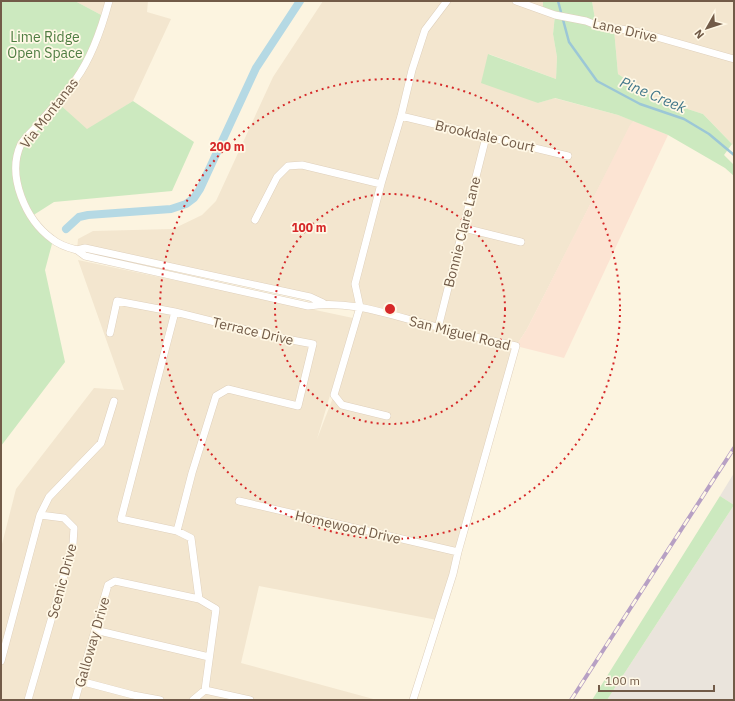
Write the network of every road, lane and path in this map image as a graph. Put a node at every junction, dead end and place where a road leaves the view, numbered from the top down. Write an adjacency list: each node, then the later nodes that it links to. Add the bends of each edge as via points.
1 (109, 1): 12 (street, Via Montanas, via 89,56 76,80 21,144 17,159 18,191 25,208 44,232 53,240 77,250 85,248 100,251 310,297 323,303)
2 (447, 1): 5 (street, via 425,30)
3 (516, 1): 4 (street, Lane Drive, via 555,15 639,32)
4 (734, 59)
5 (401, 116): 6 (street, Brookdale Court); 8 (street)
6 (486, 137): 7 (street, Brookdale Court); 10 (street, Bonnie Clare Lane)
7 (568, 156)
8 (381, 184): 9 (street, via 302,165 288,166 277,177); 12 (street, via 355,284)
9 (255, 220)
10 (464, 228): 11 (street); 14 (street, Bonnie Clare Lane)
11 (521, 242)
12 (360, 307): 14 (street, San Miguel Road); 17 (street, via 334,395 342,405)
13 (175, 312): 15 (street, via 117,301); 20 (street, via 121,519); 20 (street, Terrace Drive, via 313,344 298,406 228,389 216,396)
14 (438, 328): 21 (street, San Miguel Road, via 516,346)
15 (110, 333)
16 (114, 401): 19 (street, via 102,443 49,497)
17 (387, 416)
18 (238, 501): 21 (street, Homewood Drive)
19 (40, 515): 25 (street); 30 (street, Scenic Drive, via 64,518 74,528 73,544)
20 (177, 531): 22 (street, via 190,538)
21 (458, 552): 35 (street, San Miguel Road)
22 (199, 599): 23 (street, Galloway Drive, via 115,581 108,585); 24 (street, Galloway Drive, via 216,609)
23 (95, 630): 24 (street); 26 (street, Galloway Drive)
24 (209, 657): 27 (street, Galloway Drive)
25 (1, 661)
26 (80, 681): 28 (street); 31 (street, Galloway Drive)
27 (205, 690): 29 (street); 33 (street)
28 (133, 698): 32 (street)
29 (241, 699): 34 (street)
30 (28, 700)
31 (75, 700)
32 (160, 700)
33 (193, 700)
34 (250, 700)
35 (413, 700)

